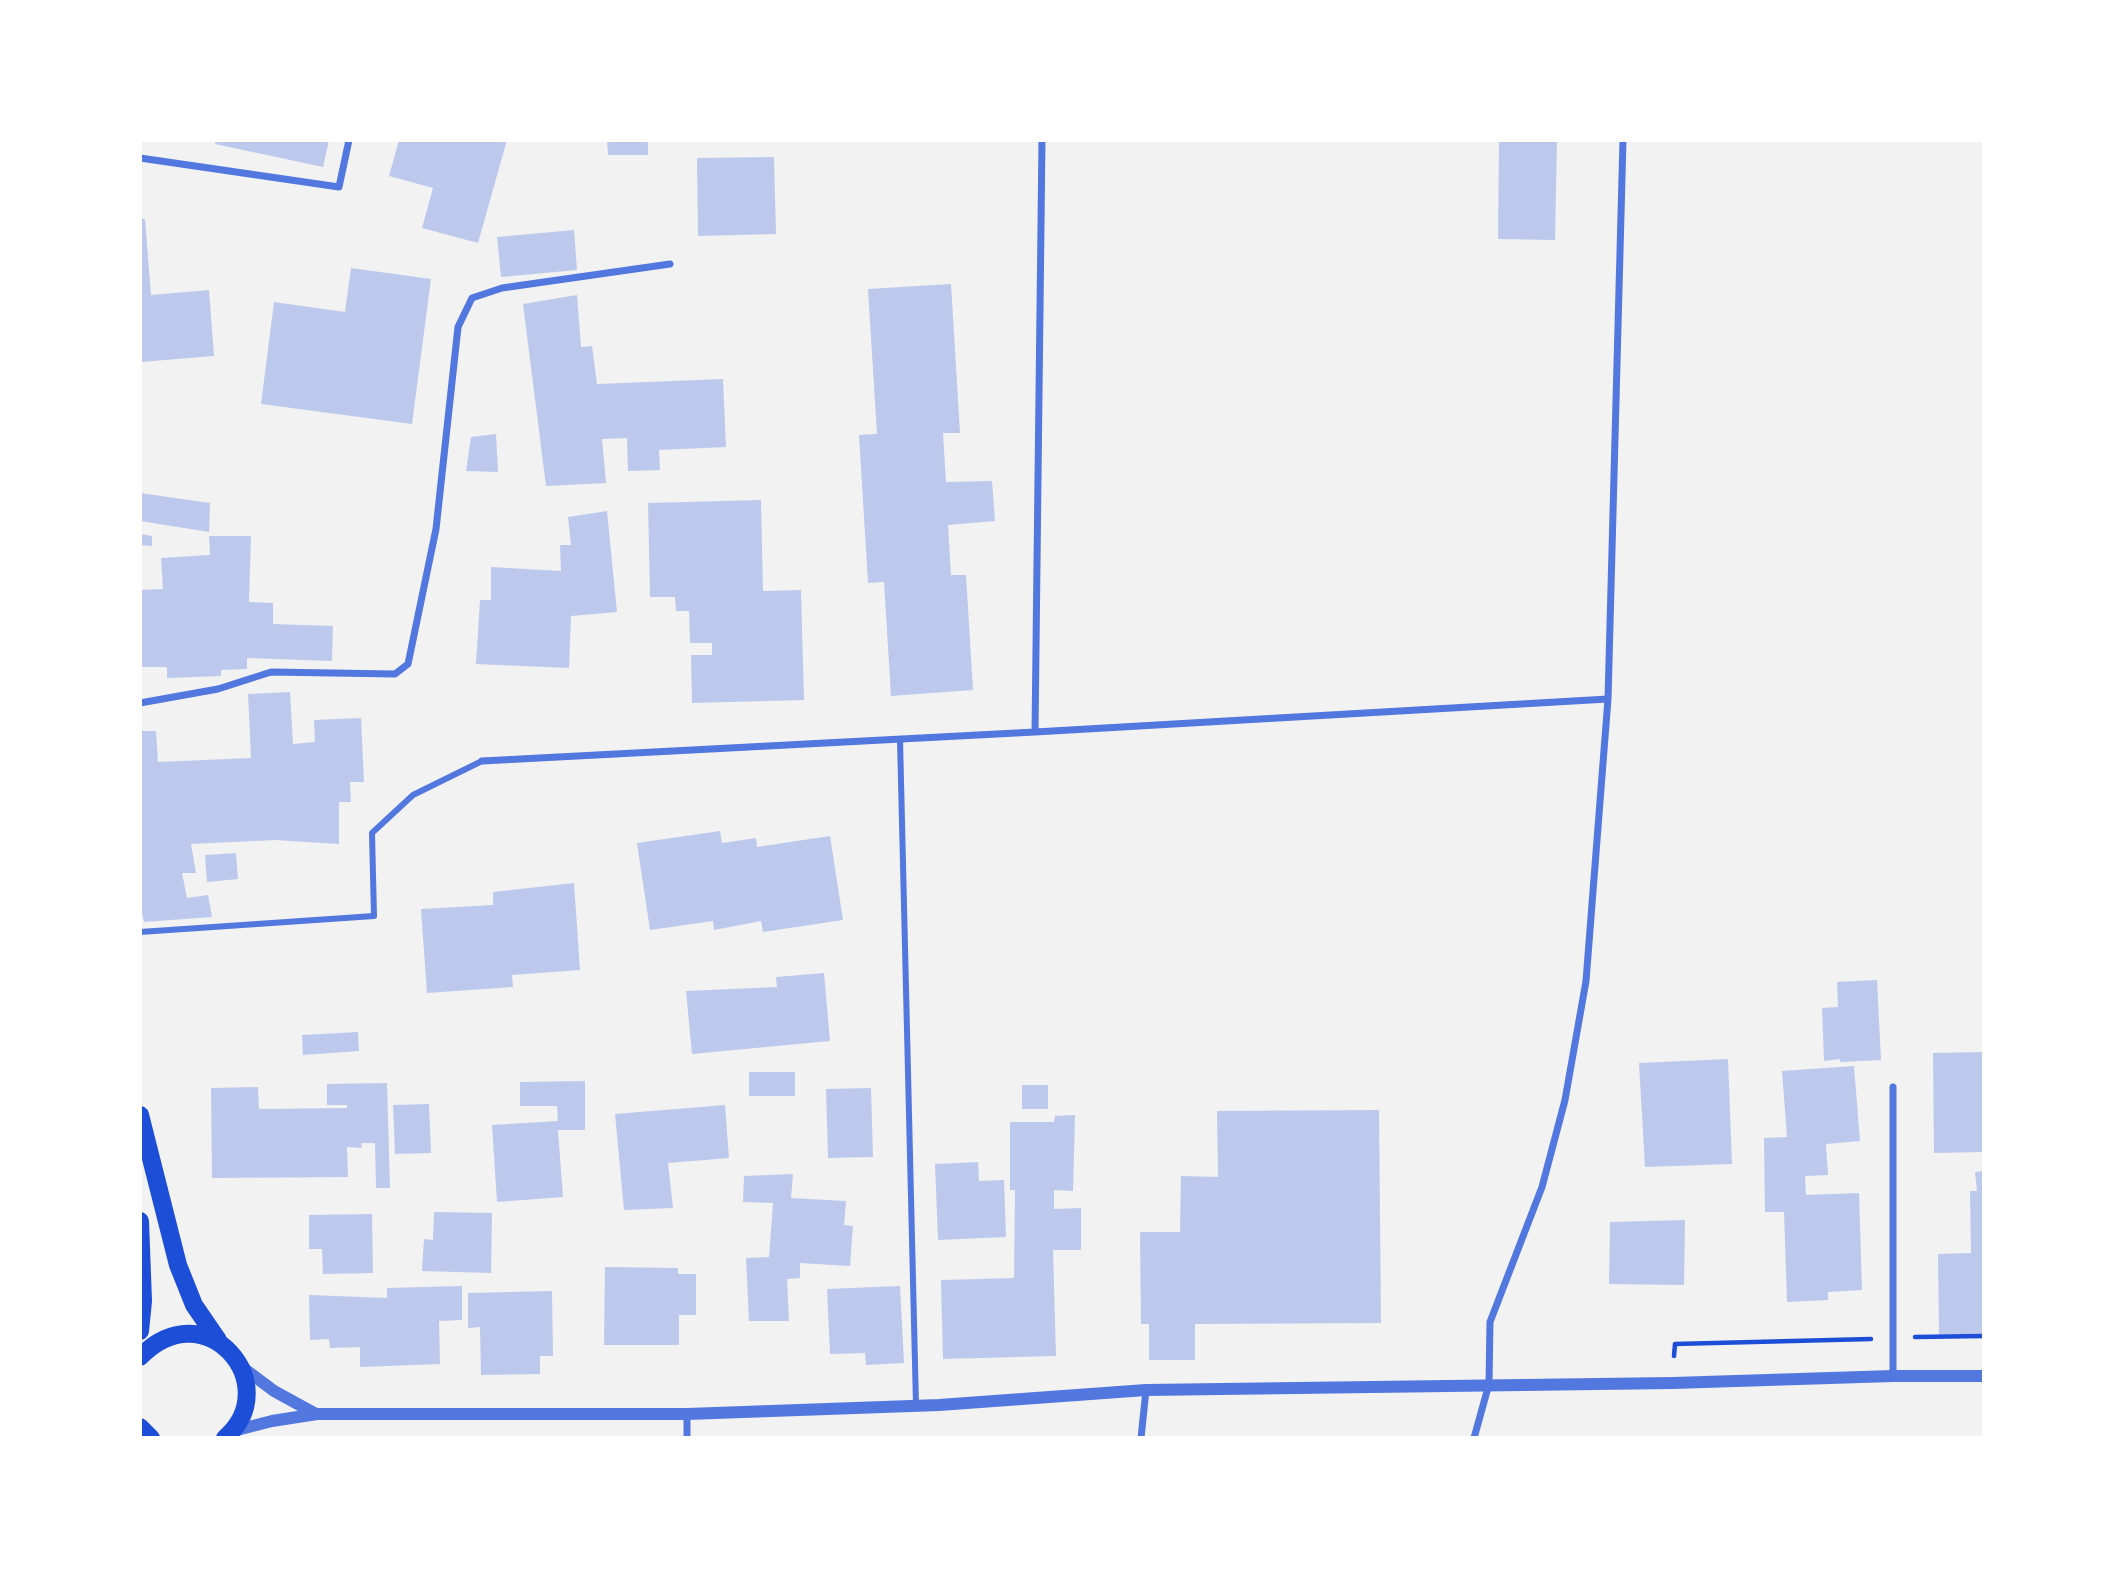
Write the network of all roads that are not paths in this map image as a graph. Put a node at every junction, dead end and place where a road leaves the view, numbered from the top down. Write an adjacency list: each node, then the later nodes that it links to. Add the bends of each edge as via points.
1 (349, 140): 4 (street, via 339,187)
2 (1042, 140): 8 (street)
3 (1623, 140): 6 (street)
4 (140, 158)
5 (670, 264): 7 (street, via 502,288 472,298 458,327 436,529 408,664 395,674 271,671 218,689)
6 (1608, 699): 8 (street); 21 (street, via 1584,994 1565,1100 1542,1187 1490,1322)
7 (140, 704)
8 (1035, 732): 9 (street)
9 (900, 739): 10 (street); 23 (street)
10 (482, 761): 11 (street, via 413,795 372,832 374,916)
11 (140, 932)
12 (1893, 1087): 19 (street)
13 (140, 1115): 16 (main road, via 178,1265 194,1305)
14 (140, 1221): 15 (main road)
15 (140, 1331)
16 (218, 1340): 17 (main road, via 196,1333 174,1334); 18 (main road)
17 (140, 1357)
18 (242, 1367): 24 (street); 27 (main road, via 247,1389 244,1412)
19 (1893, 1376): 20 (street); 21 (street)
20 (1984, 1376)
21 (1489, 1384): 22 (street); 31 (street)
22 (1146, 1390): 23 (street); 30 (street)
23 (916, 1405): 25 (street)
24 (317, 1414): 25 (street); 27 (street, via 272,1421)
25 (687, 1414): 29 (street)
26 (140, 1427): 28 (main road)
27 (229, 1435)
28 (151, 1438)
29 (687, 1438)
30 (1141, 1438)
31 (1474, 1438)

